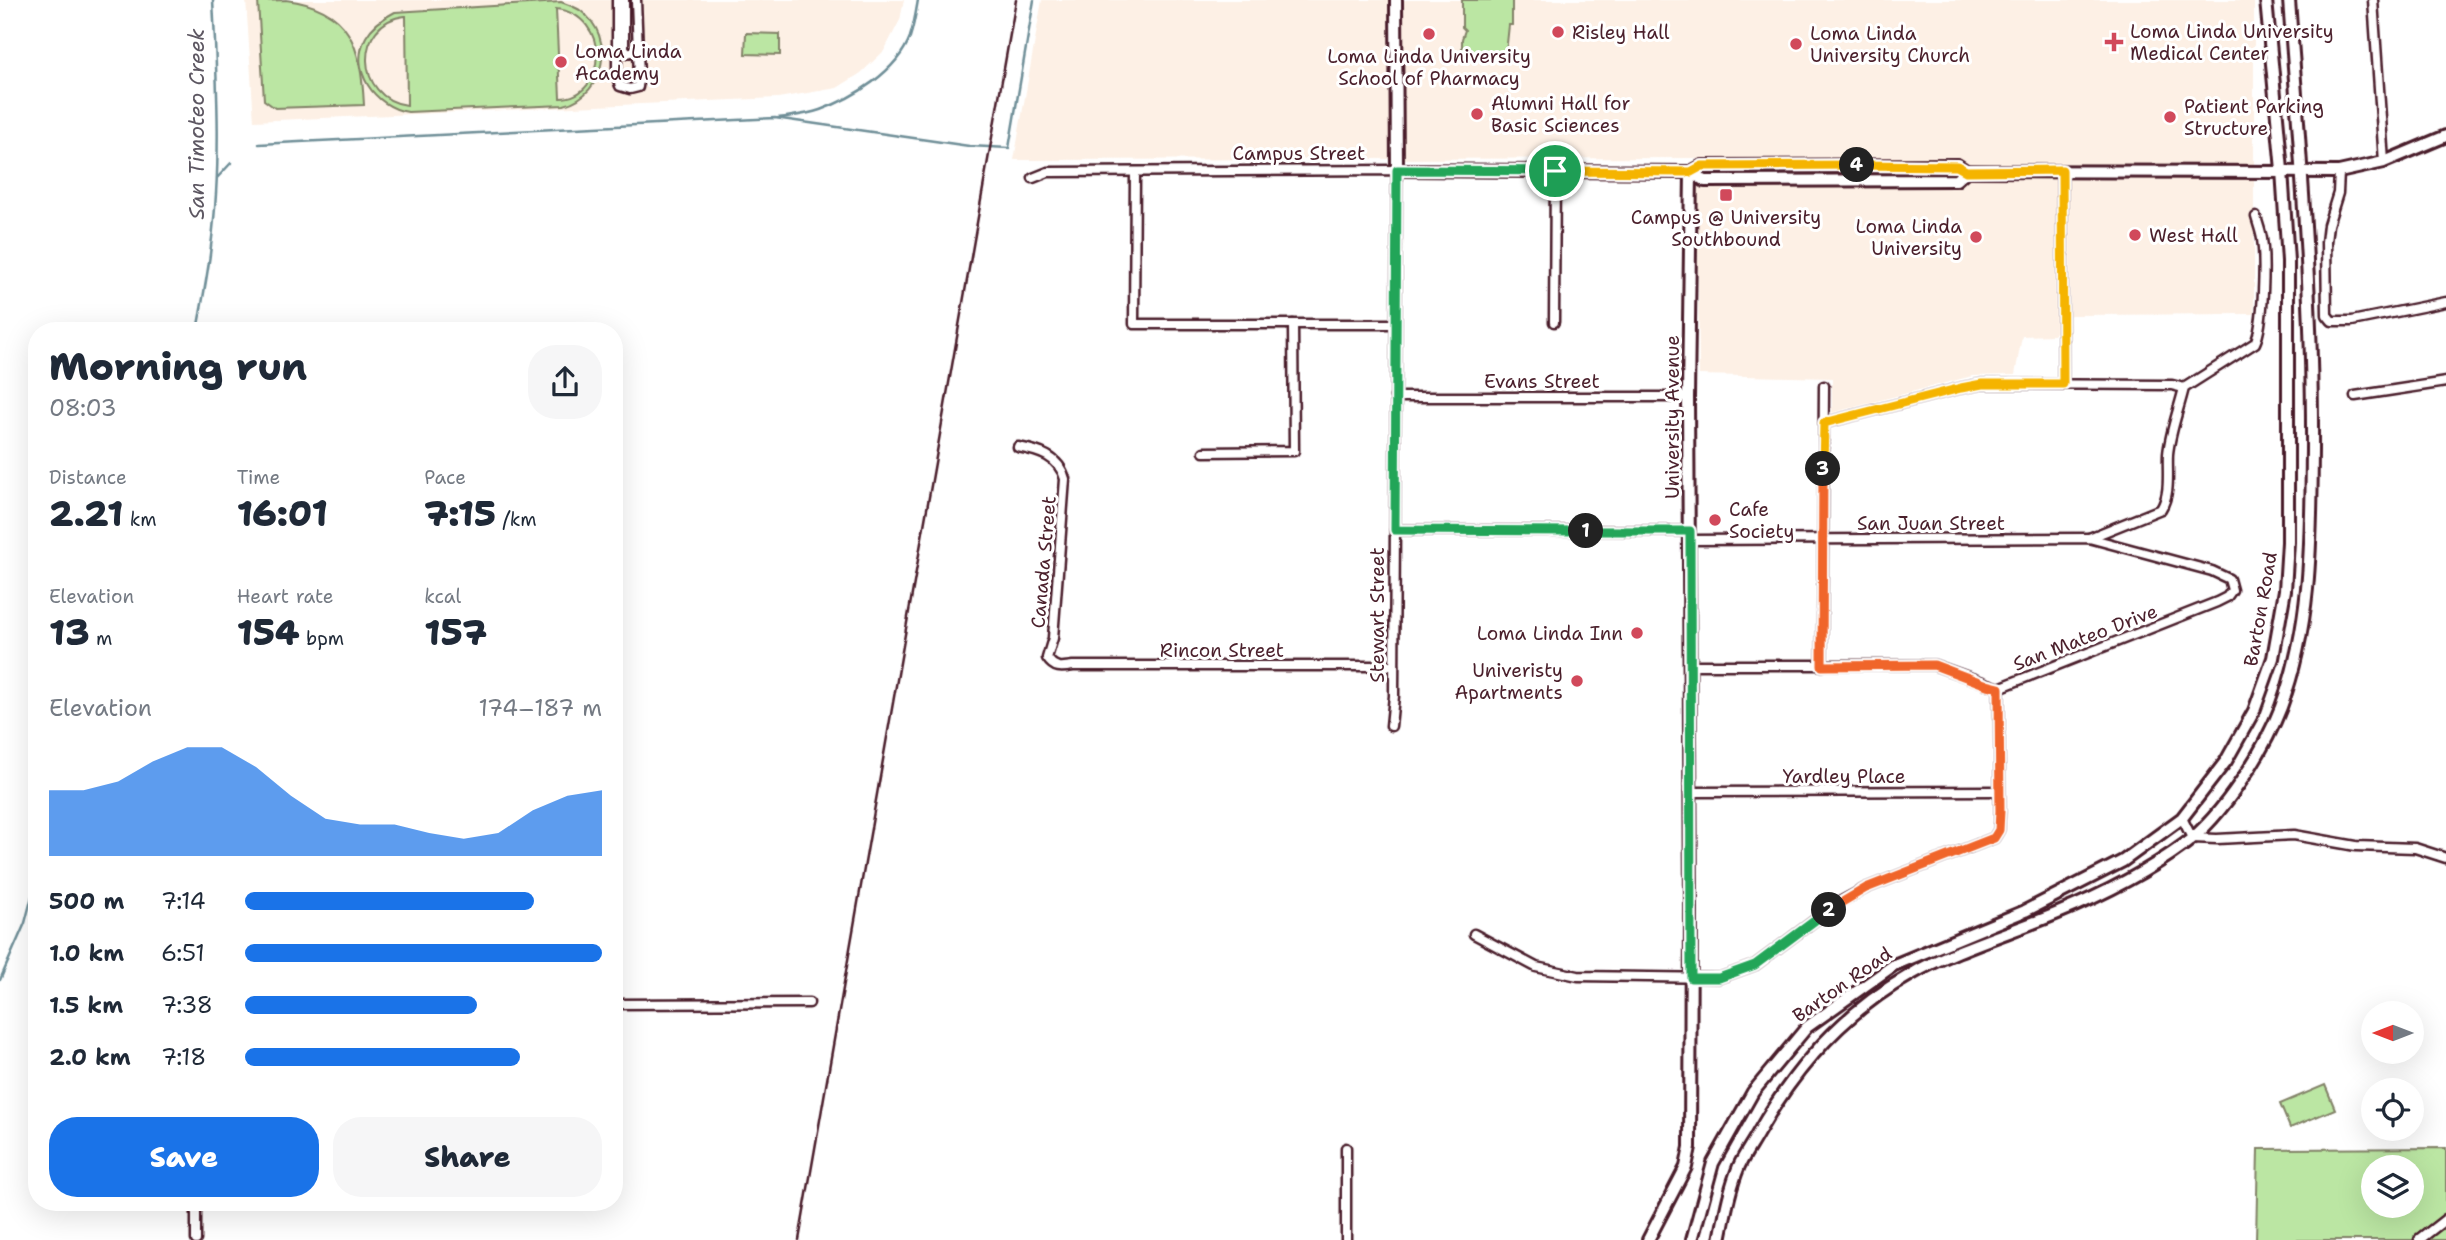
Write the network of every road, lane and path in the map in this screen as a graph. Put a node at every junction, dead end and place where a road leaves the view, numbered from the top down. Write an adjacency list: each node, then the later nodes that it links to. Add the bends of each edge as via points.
1 (618, 0): 8 (street, via 620,86 638,87)
2 (624, 0): 8 (street, via 624,48 628,53)
3 (636, 0): 8 (street)
4 (1396, 0): 11 (main road, Stewart Street)
5 (2266, 0): 13 (main road, Barton Road)
6 (2289, 0): 14 (main road, Barton Road)
7 (2373, 0): 10 (street)
8 (637, 50)
9 (2446, 136): 10 (main road)
10 (2385, 162): 19 (main road)
11 (1397, 170): 15 (main road, Campus Street); 17 (street, Campus Street); 25 (street, Stewart Street)
12 (2062, 170): 13 (main road, Campus Street); 16 (main road, Campus Street); 27 (street)
13 (2282, 170): 14 (main road); 49 (main road, Barton Road, via 2289,362 2285,590 2273,658 2254,711 2226,761)
14 (2302, 170): 19 (main road); 50 (main road, Barton Road, via 2311,355 2311,527 2309,586 2298,653 2280,710 2252,765)
15 (1555, 171): 18 (main road, Campus Street); 23 (street)
16 (1966, 171): 18 (main road, Campus Street, via 1957,166 1795,165 1702,166); 18 (main road, Campus Street, via 1956,180 1795,182 1705,181)
17 (1135, 172): 20 (street, Campus Street, via 1048,172); 24 (street, via 1134,324)
18 (1691, 172): 32 (main road, University Avenue)
19 (2339, 172): 22 (street, via 2326,242 2327,315 2332,321 2352,321)
20 (1033, 178)
21 (2256, 217): 29 (street, via 2262,239 2260,333 2255,343)
22 (2446, 302)
23 (1554, 322)
24 (1293, 324): 25 (street); 35 (street, via 1294,451)
25 (1395, 324): 31 (street, Stewart Street)
26 (2446, 382): 30 (street)
27 (2063, 384): 29 (street); 33 (street, via 1961,388)
28 (1824, 386): 33 (street)
29 (2184, 388): 38 (street, San Juan Street, via 2168,452 2169,478 2161,509)
30 (2355, 396)
31 (1395, 397): 32 (street, Evans Street); 36 (street, Stewart Street)
32 (1688, 397): 37 (main road, University Avenue)
33 (1824, 423): 39 (street)
34 (1018, 447): 41 (street, Canada Street, via 1051,457 1065,479 1053,638 1047,658)
35 (1204, 452)
36 (1395, 530): 37 (street, San Juan Street); 42 (street, Stewart Street)
37 (1690, 535): 39 (street, San Juan Street); 43 (main road, University Avenue)
38 (2089, 538): 39 (street, San Juan Street); 40 (street, San Juan Street, via 2212,571 2229,579)
39 (1823, 539): 44 (street)
40 (2231, 585): 45 (street, San Mateo Drive, via 2227,597 2217,602)
41 (1051, 664): 42 (street, Rincon Street, via 1058,668)
42 (1394, 666): 46 (street, Stewart Street)
43 (1689, 666): 44 (street, San Mateo Drive); 48 (main road, University Avenue)
44 (1822, 666): 45 (street, San Mateo Drive, via 1934,665)
45 (1999, 688): 47 (street)
46 (1391, 726)
47 (1999, 791): 48 (street, Yardley Place); 53 (street, via 1999,830 1994,838 1866,888 1838,903 1755,965 1719,978)
48 (1689, 792): 53 (main road, University Avenue)
49 (2182, 818): 50 (street); 62 (main road, Barton Road, via 2123,861 2025,911 1894,965 1807,1027 1753,1092 1713,1163)
50 (2192, 838): 51 (street, via 2294,835 2356,846 2415,848); 63 (main road, Barton Road, via 2134,877 2059,913 1972,944 1874,997 1831,1034 1778,1096 1740,1165)
51 (2446, 858)
52 (1474, 934): 53 (street, via 1536,967 1578,976)
53 (1691, 978): 61 (main road, University Avenue, via 1690,1147 1686,1167)
54 (809, 1003): 55 (street)
55 (623, 1004)
56 (1346, 1148): 60 (street)
57 (196, 1211): 59 (street)
58 (2446, 1219): 64 (street)
59 (196, 1240)
60 (1346, 1240)
61 (1648, 1240)
62 (1692, 1240)
63 (1720, 1240)
64 (2419, 1240)

